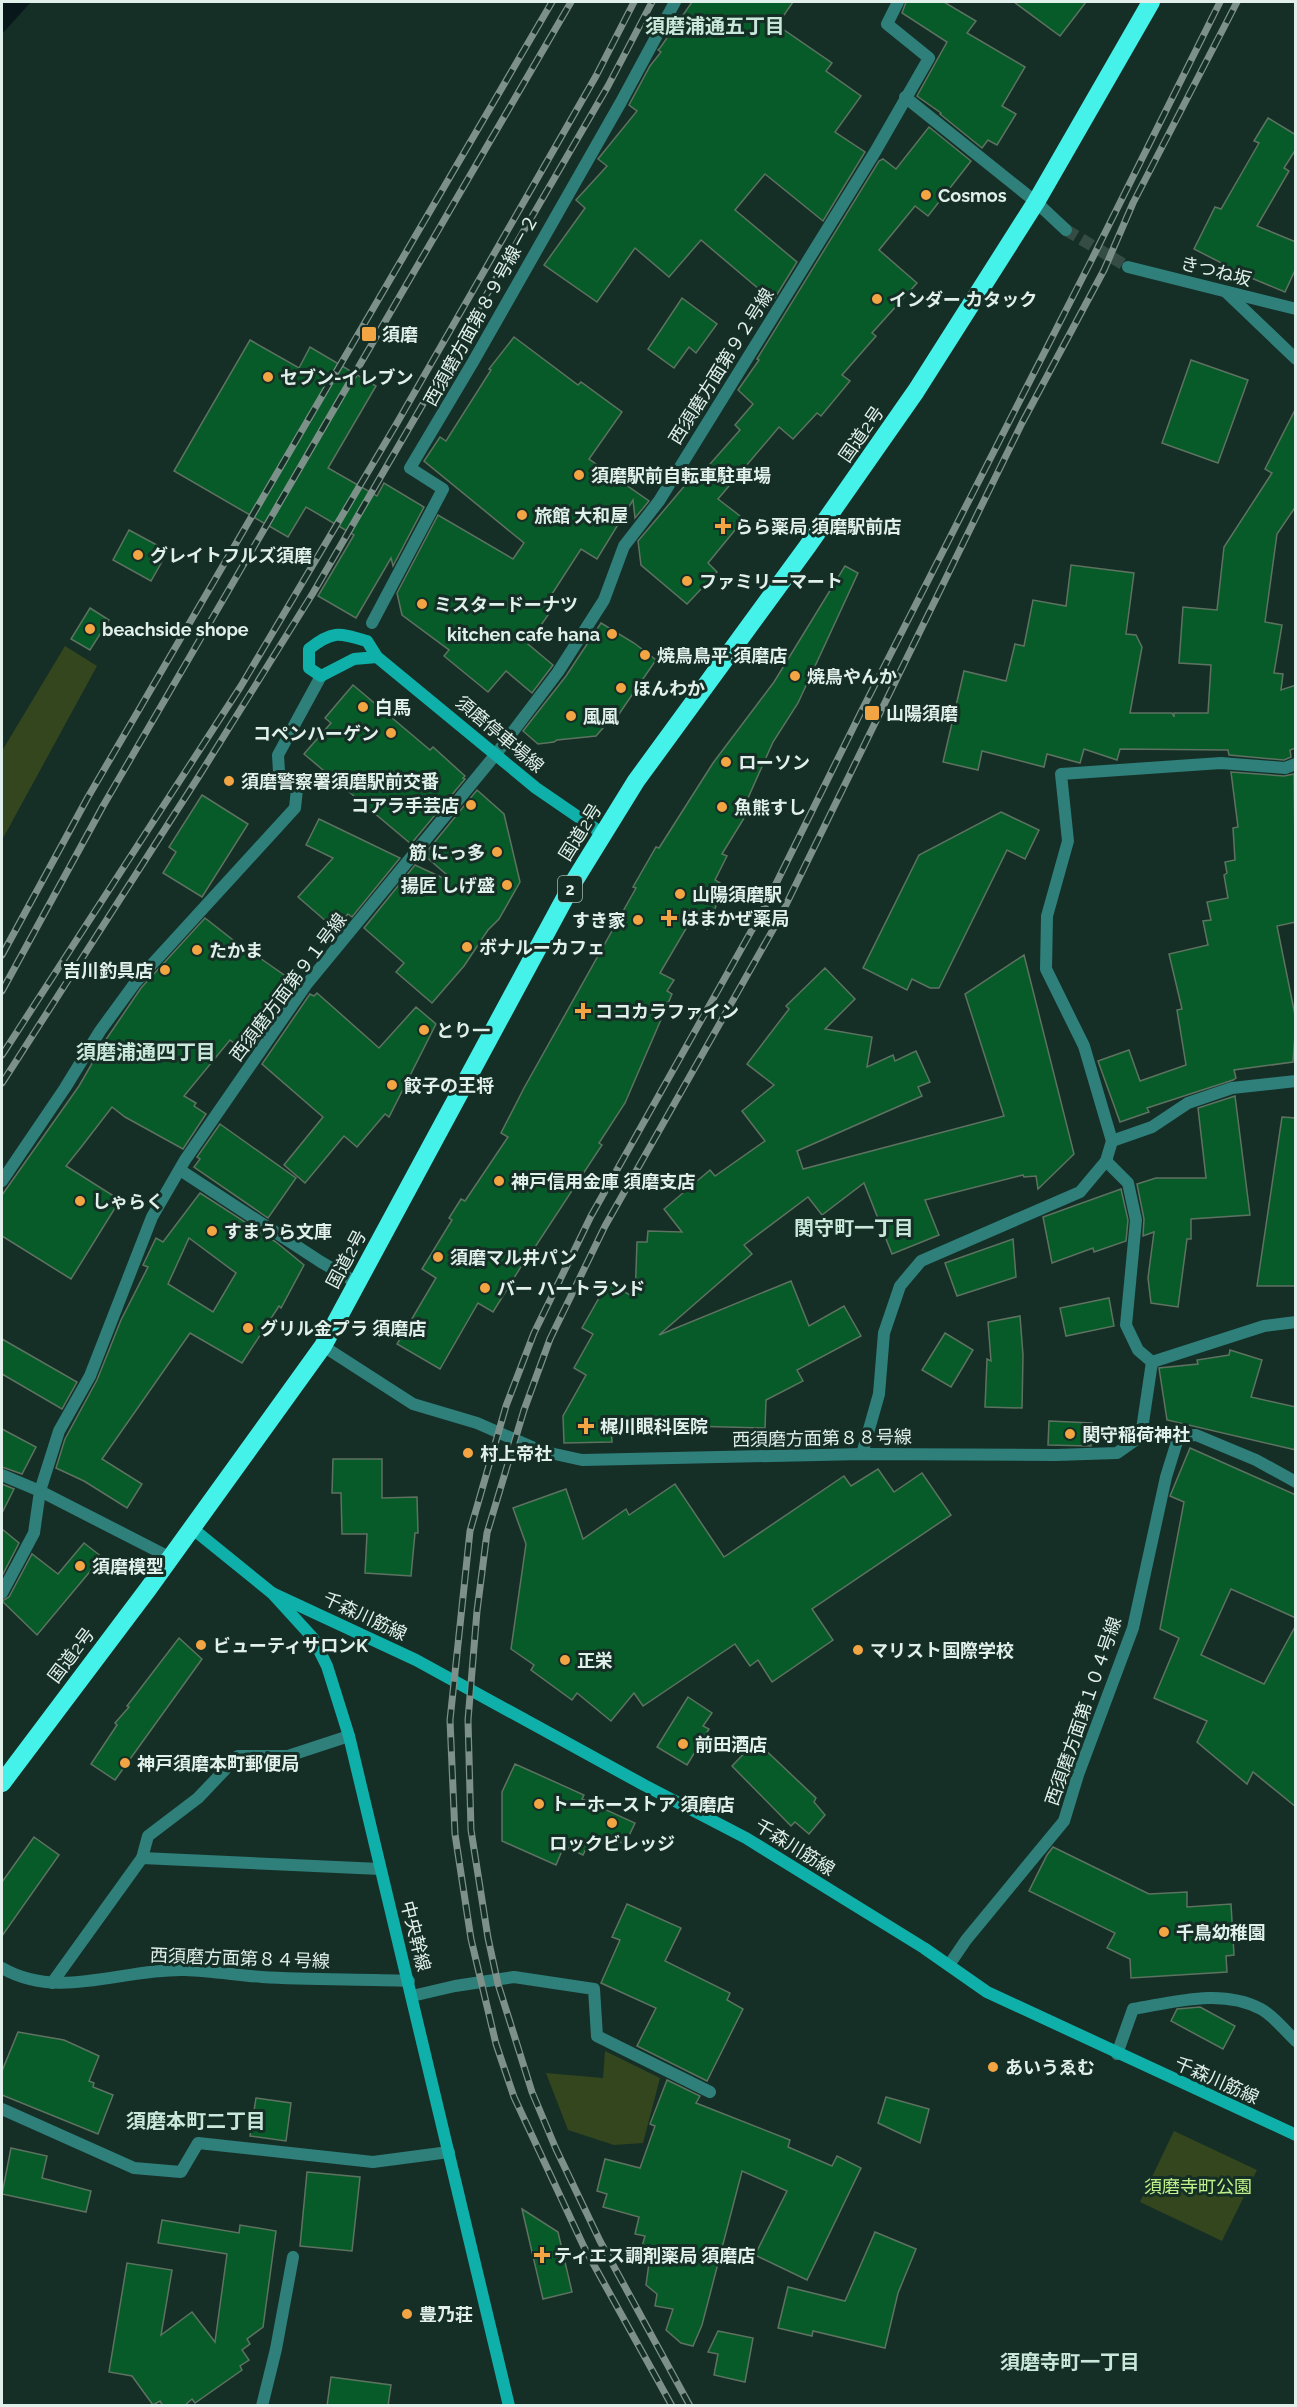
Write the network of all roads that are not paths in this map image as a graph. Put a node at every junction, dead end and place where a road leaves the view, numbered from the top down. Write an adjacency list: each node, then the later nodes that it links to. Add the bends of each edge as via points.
1 (675, 2): 11 (street, 西須磨方面第８９号線－２, via 410,468 443,489)
2 (898, 2): 4 (street, 西須磨方面第９２号線, via 887,24 929,58)
3 (1151, 2): 5 (highway, 国道2号 / 2)
4 (905, 97): 5 (street); 14 (street, 西須磨方面第９２号線, via 659,501 624,546 604,600 558,672)
5 (1036, 202): 6 (street); 16 (highway, 国道2号 / 2, via 916,391 636,781)
6 (1066, 230)
7 (1128, 267): 8 (street, きつね坂)
8 (1227, 292): 9 (street, きつね坂); 10 (street)
9 (1296, 309)
10 (1296, 359)
11 (372, 623)
12 (377, 657): 13 (street, via 354,659); 13 (street, 須磨停車場線, via 367,641 342,634 325,637 309,649 309,668); 14 (street, 須磨停車場線)
13 (321, 676): 21 (street, via 278,755 279,772 297,789 295,808 135,983)
14 (496, 754): 16 (street, 須磨停車場線, via 536,788); 20 (street, 西須磨方面第９１号線, via 306,986)
15 (1296, 764): 18 (street, via 1284,768 1221,763 1061,774 1068,842 1047,916 1047,969 1084,1046)
16 (603, 834): 22 (highway, 国道2号 / 2)
17 (1296, 1081): 18 (street, via 1232,1088 1188,1103 1152,1127)
18 (1112, 1142): 19 (street)
19 (1106, 1161): 25 (street, via 1128,1183 1136,1220 1126,1325 1138,1350); 28 (street, via 1080,1192 921,1261 900,1286 884,1333 879,1394)
20 (180, 1170): 22 (street); 31 (street, 西須磨方面第９１号線, via 152,1217 90,1376 59,1431)
21 (2, 1181)
22 (357, 1283): 24 (highway, 国道2号 / 2)
23 (1296, 1322): 25 (street, via 1264,1326)
24 (323, 1346): 28 (street, 西須磨方面第８８号線, via 413,1404 477,1423 541,1451 582,1460); 32 (highway, 国道2号 / 2)
25 (1152, 1362): 27 (street)
26 (1179, 1435): 27 (street); 30 (street, via 1196,1435); 40 (street, 西須磨方面第１０４号線, via 1132,1629 1064,1821)
27 (1142, 1436): 28 (street, 西須磨方面第８８号線, via 1117,1453)
28 (862, 1454)
29 (2, 1475): 31 (street)
30 (1296, 1482)
31 (40, 1491): 33 (street); 34 (street, 西須磨方面第９１号線, via 34,1533)
32 (193, 1528): 33 (highway, 国道2号 / 2); 35 (street, 中央幹線)
33 (171, 1558): 37 (highway, 国道2号 / 2)
34 (2, 1593)
35 (272, 1593): 36 (street, 中央幹線, via 313,1638 327,1666); 40 (street, 千森川筋線, via 416,1660 746,1838)
36 (349, 1736): 38 (street, via 288,1756 238,1756 198,1798 148,1836); 39 (street, 中央幹線)
37 (2, 1783)
38 (142, 1858): 39 (street); 43 (street)
39 (380, 1869): 42 (street, 中央幹線)
40 (949, 1965): 46 (street, 千森川筋線, via 987,1992)
41 (2, 1968): 43 (street, 西須磨方面第８４号線, via 18,1977)
42 (409, 1981): 43 (street, 西須磨方面第８４号線, via 262,1977 184,1970); 44 (street, 中央幹線)
43 (52, 1983)
44 (412, 1996): 47 (street, via 513,1977 594,1989 597,2036); 50 (street, 中央幹線)
45 (1296, 2041): 46 (street, via 1263,2010 1245,2002 1203,1997 1133,2009)
46 (1117, 2054): 49 (street, 千森川筋線)
47 (710, 2092)
48 (2, 2109): 50 (street, via 134,2168 182,2172 198,2143 373,2162)
49 (1296, 2135)
50 (449, 2152): 53 (street, 中央幹線)
51 (293, 2257): 52 (street)
52 (262, 2406)
53 (509, 2406)

